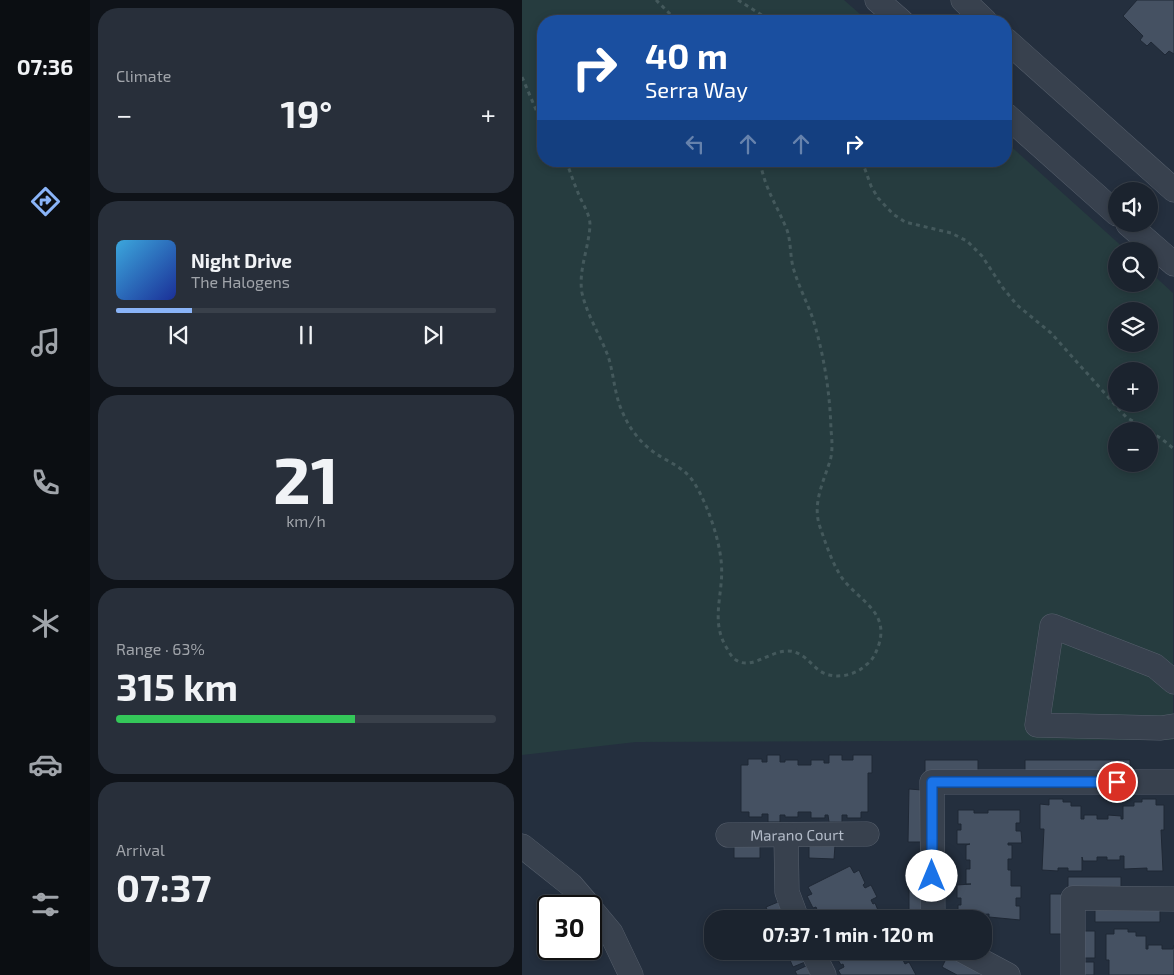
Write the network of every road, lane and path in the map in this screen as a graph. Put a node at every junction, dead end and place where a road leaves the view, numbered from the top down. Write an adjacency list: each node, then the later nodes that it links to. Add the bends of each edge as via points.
1 (656, 0): 5 (path)
2 (738, 0): 6 (path)
3 (877, 0): 7 (street)
4 (963, 0): 8 (street)
5 (671, 15)
6 (762, 15)
7 (894, 15)
8 (979, 15)
9 (1012, 45): 16 (street)
10 (522, 77): 11 (path)
11 (537, 112)
12 (1012, 120): 17 (street)
13 (568, 167): 14 (path, via 590,225 582,271 582,293 609,360 622,410 633,431 651,450 690,476 710,514 722,561 717,617 721,637 736,660 743,663 789,650 798,653 823,673 847,675 871,662 881,632 870,606 836,568 818,522 819,492 832,450 830,404 820,342 793,266 788,234 767,190)
14 (761, 167)
15 (865, 167): 20 (path, via 875,192 892,214 905,222 968,241 1017,305 1051,333 1126,417)
16 (1174, 190)
17 (1108, 206)
18 (1137, 232): 19 (street)
19 (1174, 264)
20 (1174, 449)
21 (1174, 682): 22 (street, via 1155,666 1052,626 1037,724)
22 (1174, 726)
23 (1174, 782): 31 (street, via 932,782)
24 (867, 834): 26 (street, Marano Court)
25 (728, 835): 26 (street, Marano Court)
26 (786, 835): 30 (street, via 787,892)
27 (522, 846): 28 (street, via 571,884)
28 (580, 895)
29 (1174, 899): 38 (street, via 1073,898)
30 (794, 910)
31 (933, 910)
32 (602, 922): 35 (street, via 611,933)
33 (816, 960): 36 (street)
34 (980, 960): 37 (street)
35 (631, 975)
36 (824, 975)
37 (1008, 975)
38 (1072, 975)

